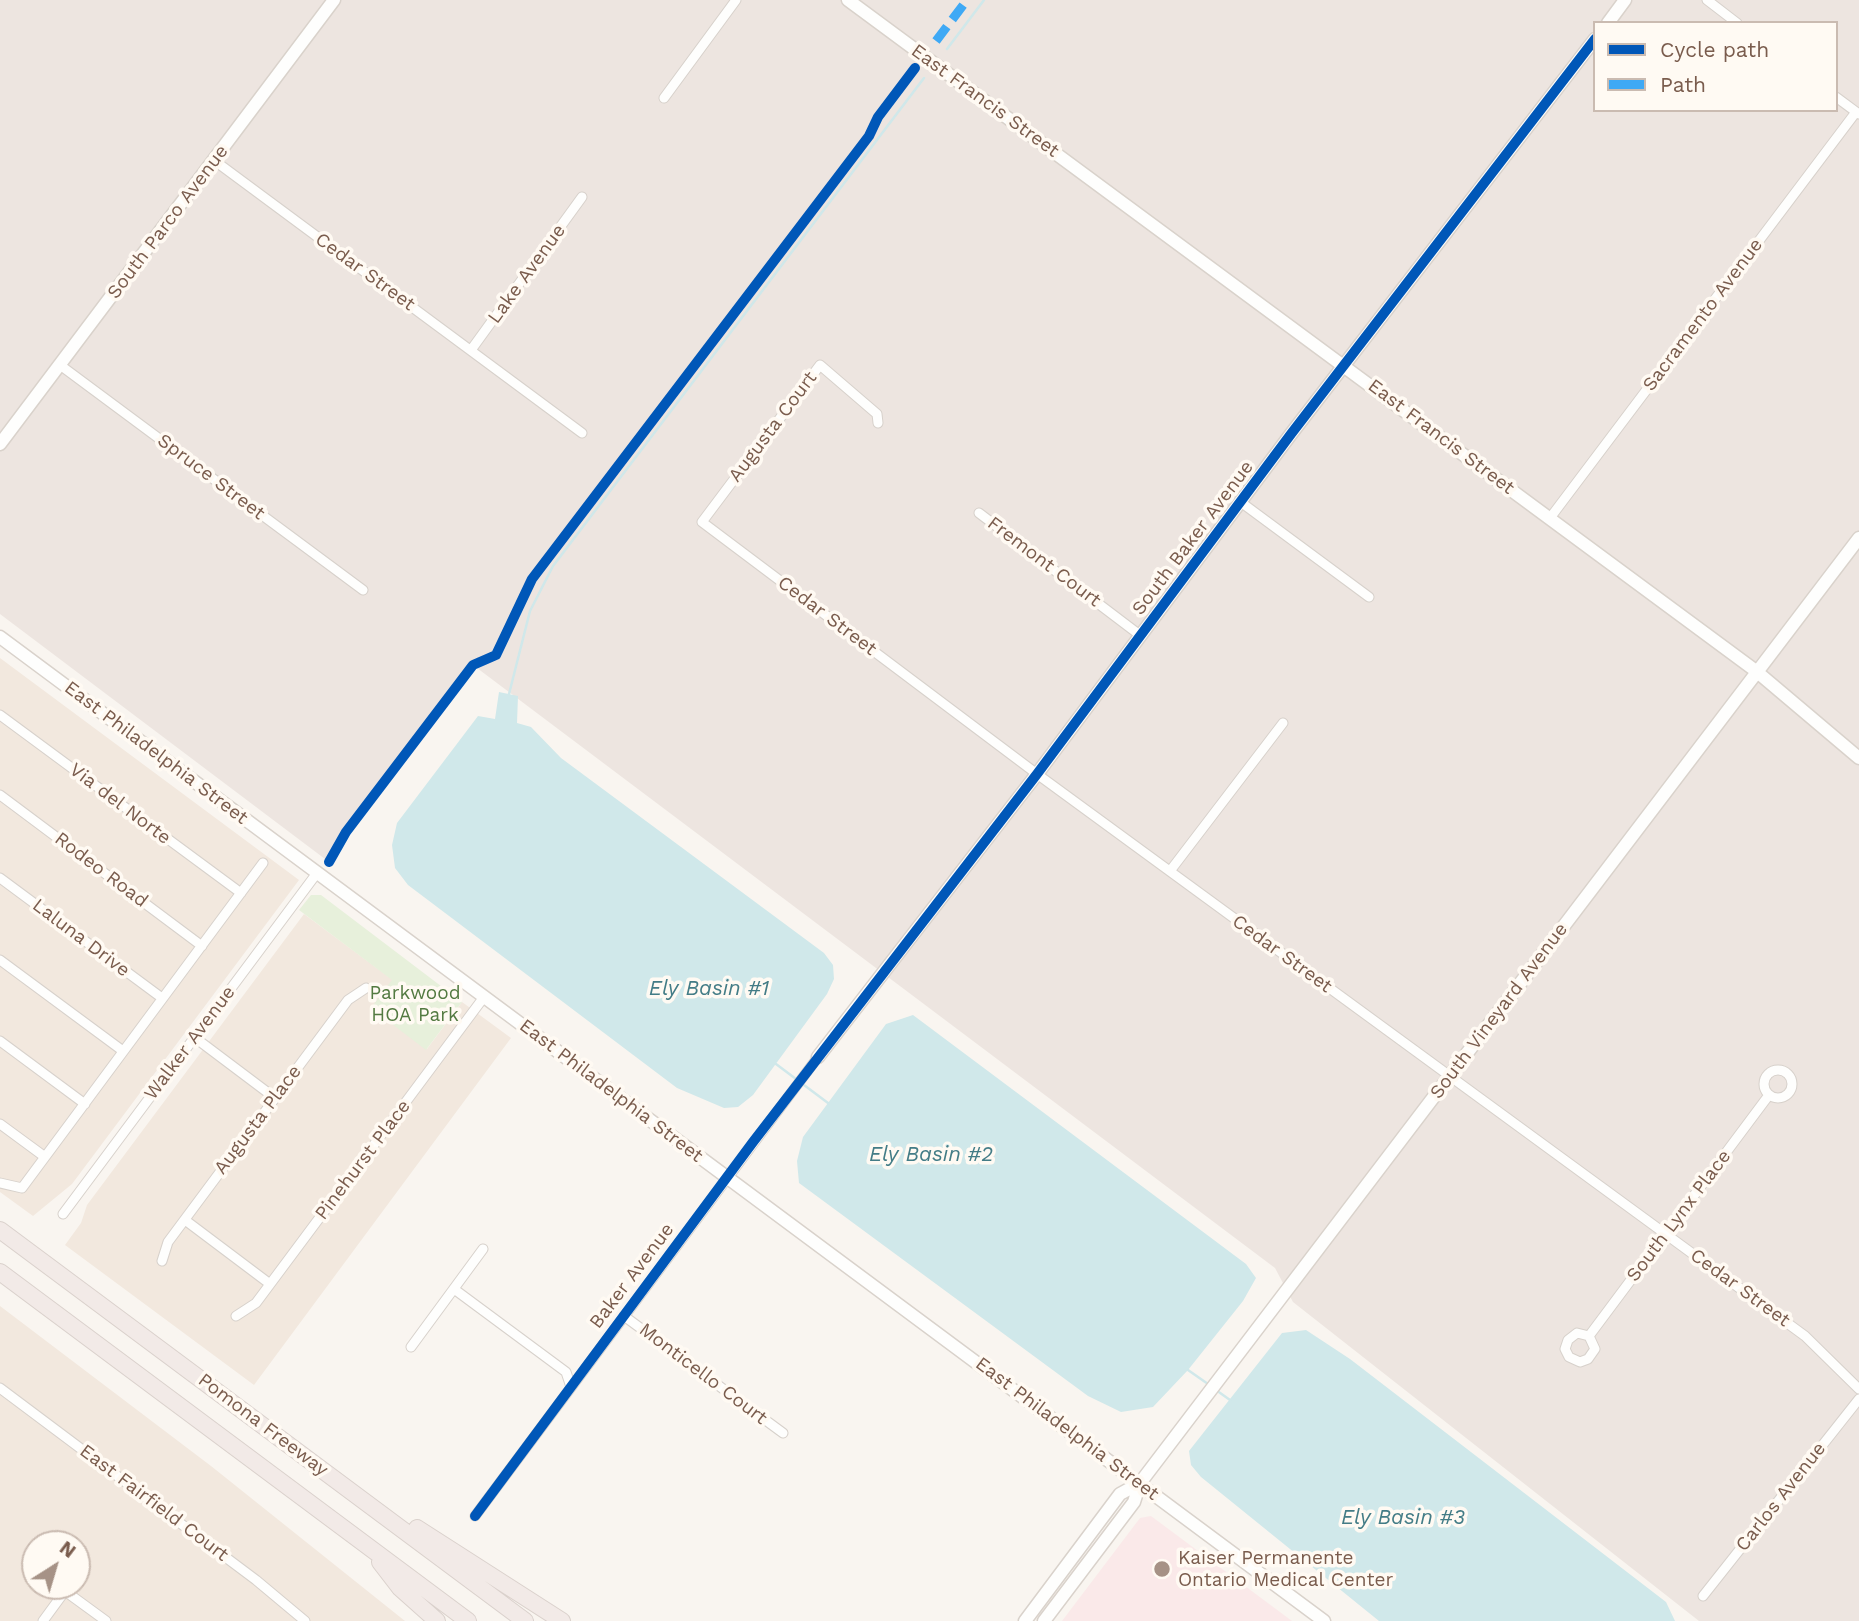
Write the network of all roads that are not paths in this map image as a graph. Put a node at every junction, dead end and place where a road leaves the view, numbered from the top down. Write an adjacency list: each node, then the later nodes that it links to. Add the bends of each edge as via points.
1 (334, 0): 12 (street, South Parco Avenue)
2 (736, 0): 9 (street)
3 (848, 0): 16 (street, East Francis Street)
4 (1625, 0): 6 (street)
5 (1707, 0): 7 (street)
6 (1609, 21)
7 (1734, 21)
8 (1593, 42): 16 (street, South Baker Avenue)
9 (664, 98)
10 (1838, 98): 11 (street)
11 (1858, 113): 22 (street, Sacramento Avenue)
12 (215, 161): 14 (street, Cedar Street); 15 (street, South Parco Avenue)
13 (582, 197): 14 (street, Lake Avenue)
14 (471, 350): 18 (street, Cedar Street)
15 (60, 365): 19 (street, South Parco Avenue); 25 (street, Spruce Street)
16 (1346, 365): 20 (street, South Baker Avenue); 22 (street, East Francis Street)
17 (878, 423): 23 (street, Augusta Court, via 877,414 820,365)
18 (582, 433)
19 (0, 443)
20 (1242, 503): 26 (street); 27 (street, South Baker Avenue)
21 (979, 513): 27 (street, Fremont Court)
22 (1550, 518): 29 (street, East Francis Street)
23 (702, 522): 33 (street, Cedar Street)
24 (1859, 538): 29 (street, South Vineyard Avenue)
25 (363, 590)
26 (1369, 597)
27 (1142, 636): 33 (street, South Baker Avenue)
28 (0, 637): 37 (street, East Philadelphia Street)
29 (1756, 671): 32 (street, East Francis Street); 49 (street, South Vineyard Avenue)
30 (0, 715): 39 (street, Via del Norte)
31 (1283, 723): 36 (street)
32 (1859, 758)
33 (1037, 774): 36 (street, Cedar Street); 48 (street, South Baker Avenue)
34 (0, 795): 40 (street, Rodeo Road)
35 (263, 863): 39 (street)
36 (1170, 871): 49 (street, Cedar Street)
37 (317, 873): 43 (street, East Philadelphia Street); 45 (street, Walker Avenue)
38 (0, 878): 44 (street, Laluna Drive)
39 (241, 893): 40 (street)
40 (202, 946): 44 (street)
41 (0, 960): 47 (street)
42 (366, 988): 51 (street, Augusta Place, via 348,1000)
43 (484, 997): 55 (street, East Philadelphia Street); 64 (street, Pinehurst Place)
44 (162, 998): 47 (street)
45 (194, 1037): 51 (street); 57 (street, Walker Avenue)
46 (0, 1041): 52 (street)
47 (122, 1051): 52 (street)
48 (818, 1057): 55 (street, Baker Avenue)
49 (1450, 1077): 60 (street, Cedar Street); 76 (street, South Vineyard Avenue)
50 (1769, 1095): 60 (street, South Lynx Place)
51 (275, 1098): 58 (street, Augusta Place)
52 (85, 1104): 54 (street)
53 (0, 1124): 54 (street)
54 (45, 1157): 56 (street, via 22,1188)
55 (727, 1177): 67 (street, Baker Avenue); 76 (street, East Philadelphia Street)
56 (0, 1182)
57 (63, 1214)
58 (185, 1220): 62 (street, Augusta Place, via 168,1242); 64 (street)
59 (0, 1230): 74 (highway, Pomona Freeway)
60 (1666, 1234): 68 (street, South Lynx Place); 72 (street, Cedar Street, via 1805,1336)
61 (483, 1249): 65 (street)
62 (162, 1261)
63 (0, 1272): 78 (highway, Pomona Freeway)
64 (270, 1284): 66 (street, Pinehurst Place, via 256,1303)
65 (454, 1289): 69 (street); 70 (street, via 566,1372)
66 (236, 1316)
67 (624, 1316): 70 (street, Baker Avenue); 75 (street, Monticello Court)
68 (1589, 1336)
69 (411, 1347)
70 (571, 1387): 77 (street, Baker Avenue)
71 (0, 1388): 82 (street, East Fairfield Court)
72 (1859, 1389)
73 (1859, 1399): 79 (street, Carlos Avenue)
74 (264, 1426): 85 (highway, Pomona Freeway); 86 (highway)
75 (783, 1433)
76 (1140, 1483): 87 (street, South Vineyard Avenue, via 1120,1494); 88 (street, South Vineyard Avenue, via 1134,1502); 89 (street, East Philadelphia Street)
77 (475, 1516)
78 (366, 1544): 83 (highway, via 400,1588); 84 (highway, Pomona Freeway)
79 (1703, 1596)
80 (43, 1621): 81 (street, via 65,1591)
81 (106, 1621)
82 (305, 1621)
83 (437, 1621)
84 (468, 1621)
85 (525, 1621)
86 (562, 1621)
87 (1025, 1621)
88 (1044, 1621)
89 (1324, 1621)

